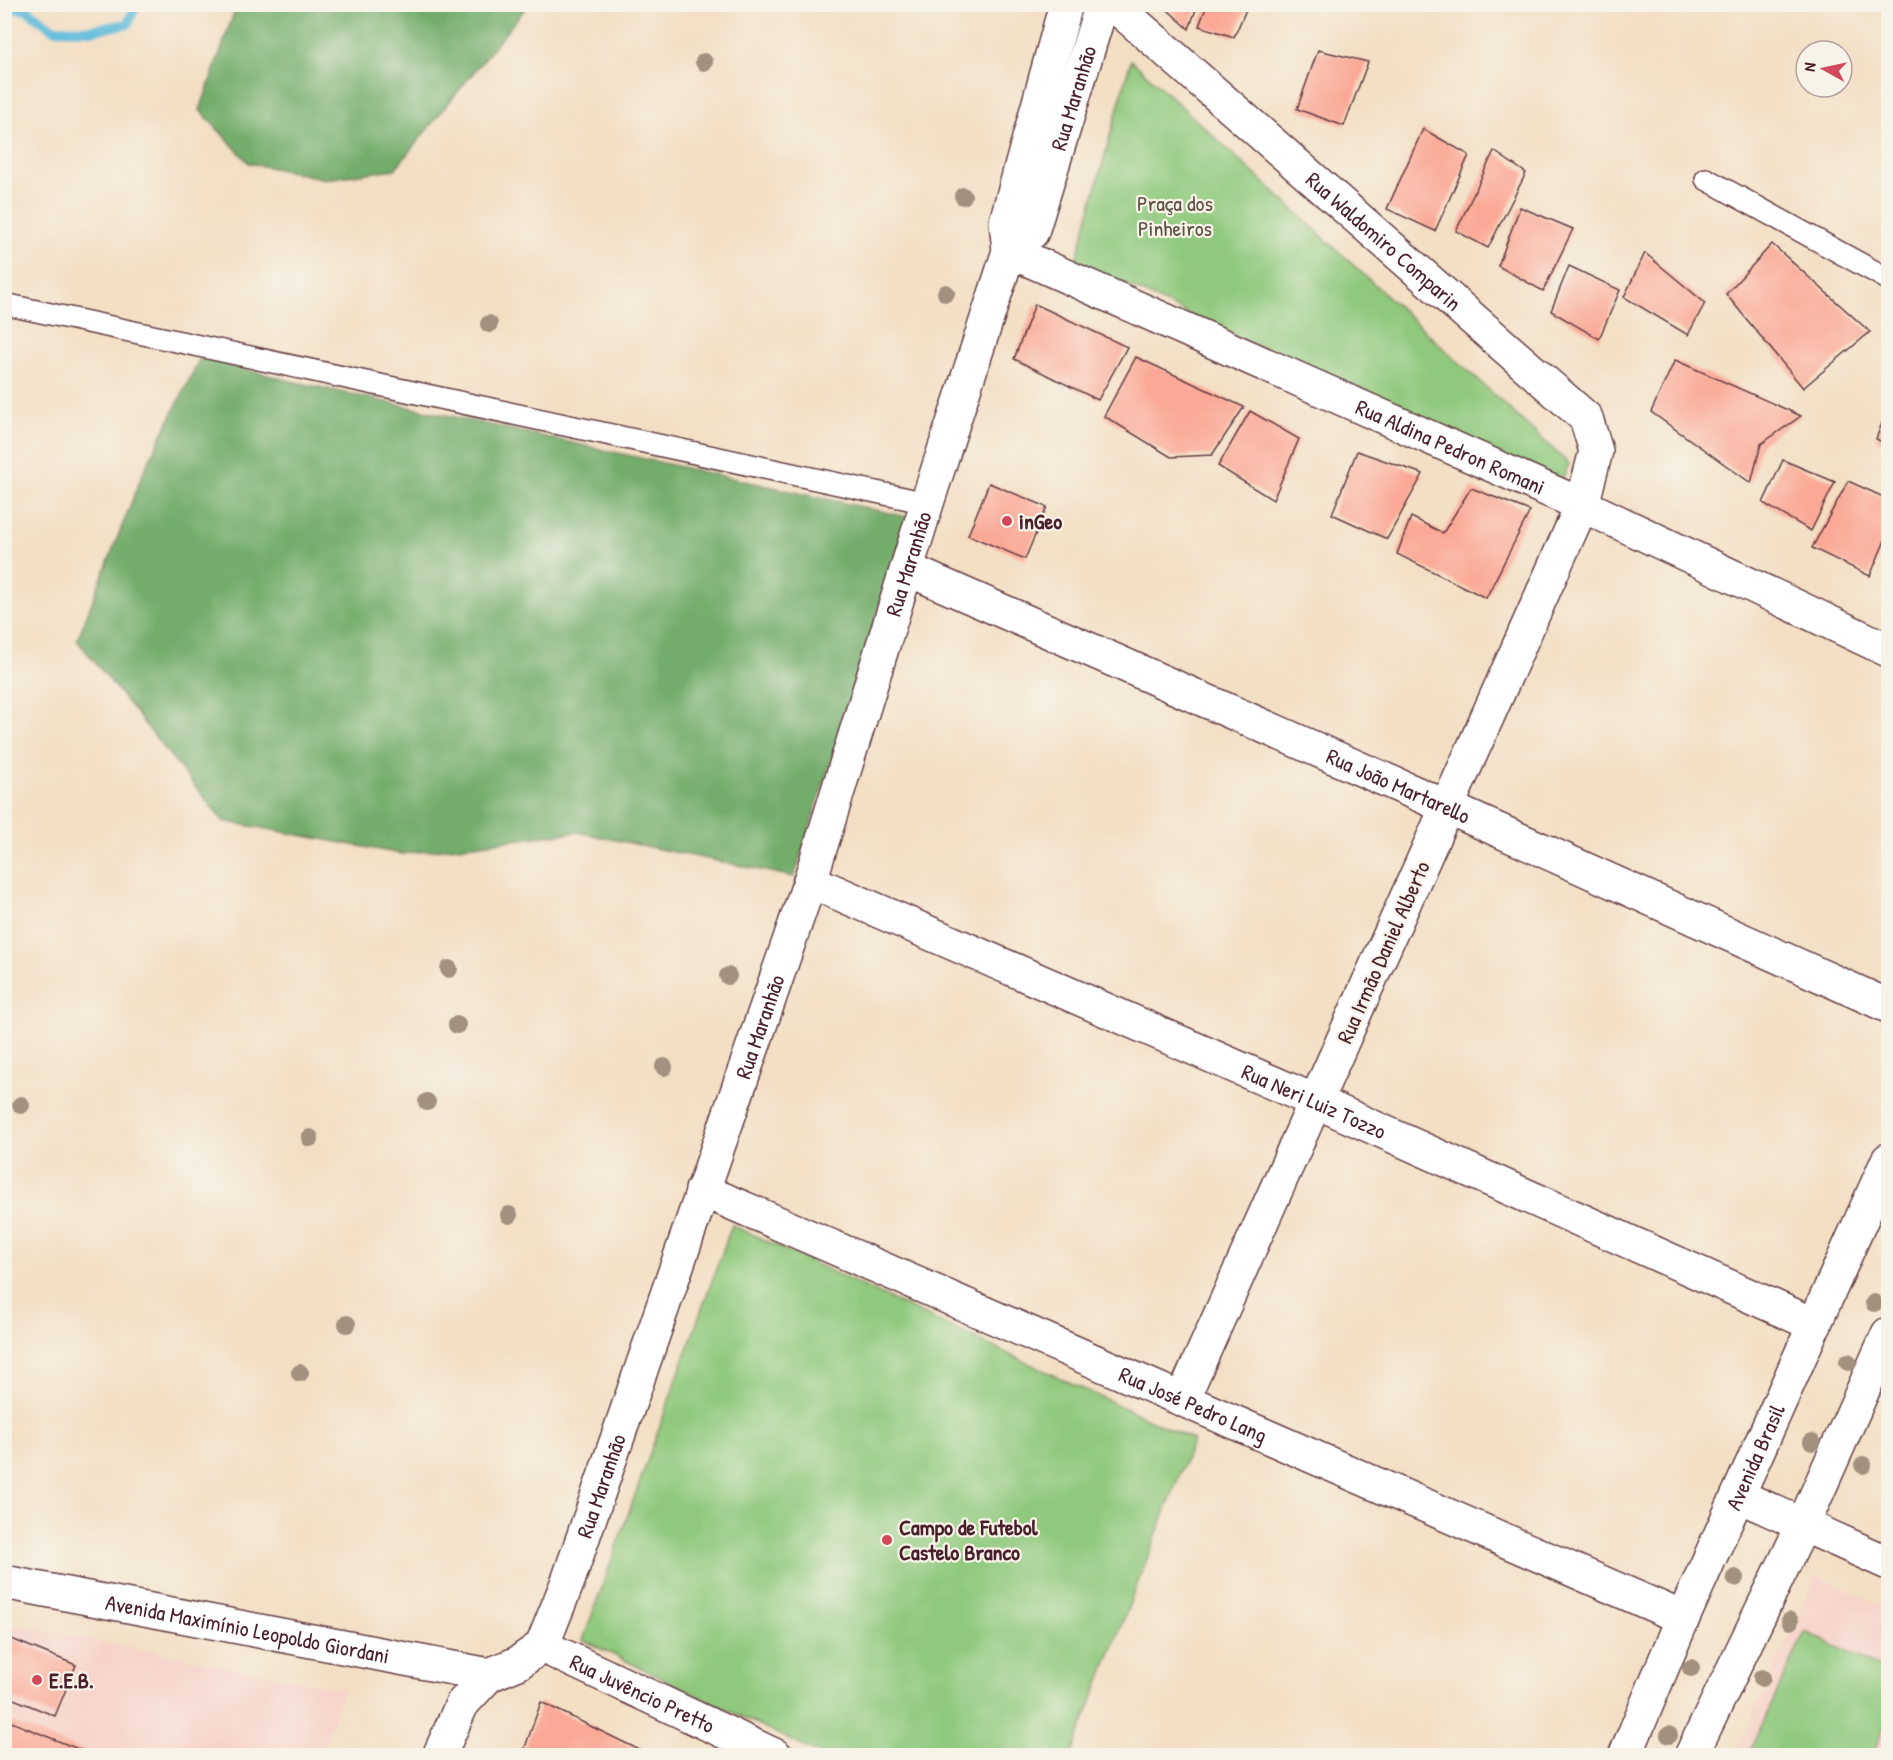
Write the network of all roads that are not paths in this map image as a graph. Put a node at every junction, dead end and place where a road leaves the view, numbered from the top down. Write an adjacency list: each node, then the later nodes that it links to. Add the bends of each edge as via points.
1 (1066, 4): 5 (street, Rua Maranhão, via 1006,222)
2 (1102, 4): 5 (street, Rua Maranhão, via 1032,232)
3 (1113, 4): 9 (street, Rua Waldomiro Comparin, via 1586,418 1596,451)
4 (1706, 179): 6 (lane)
5 (1009, 251): 8 (street, Rua Maranhão); 9 (street, Rua Aldina Pedron Romani)
6 (1888, 279)
7 (4, 304): 8 (lane)
8 (927, 503): 10 (street, Rua Maranhão)
9 (1582, 506): 11 (street, Rua Aldina Pedron Romani); 12 (street, Rua Irmão Daniel Alberto)
10 (907, 569): 12 (street, Rua João Martarello); 13 (street, Rua Maranhão)
11 (1888, 650)
12 (1447, 807): 14 (street, Rua João Martarello); 15 (street, Rua Irmão Daniel Alberto)
13 (810, 881): 15 (street, Rua Neri Luiz Tozzo); 17 (street, Rua Maranhão)
14 (1888, 1006)
15 (1317, 1102): 18 (street, Rua Neri Luiz Tozzo); 20 (street, Rua Irmão Daniel Alberto)
16 (1888, 1160): 18 (street, Avenida Brasil)
17 (702, 1190): 20 (street, Rua José Pedro Lang); 26 (street, Rua Maranhão)
18 (1815, 1325): 21 (street, Avenida Brasil)
19 (1888, 1334): 22 (street)
20 (1183, 1398): 25 (street, Rua José Pedro Lang)
21 (1739, 1496): 22 (street); 25 (street, Avenida Brasil)
22 (1803, 1525): 23 (street); 31 (street)
23 (1888, 1563)
24 (4, 1581): 27 (street, Avenida Maximínio Leopoldo Giordani)
25 (1683, 1618): 30 (street, Avenida Brasil)
26 (542, 1646): 27 (street, via 518,1663); 29 (street, Rua Juvêncio Pretto)
27 (489, 1675): 28 (street, via 462,1704)
28 (439, 1755)
29 (776, 1755)
30 (1625, 1755)
31 (1691, 1755)

